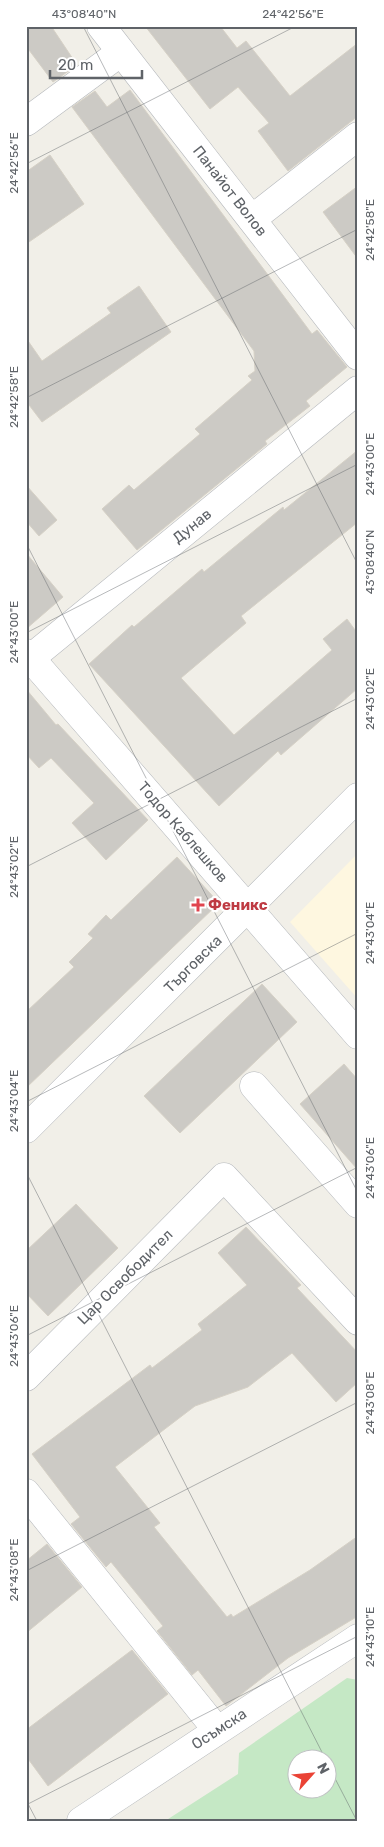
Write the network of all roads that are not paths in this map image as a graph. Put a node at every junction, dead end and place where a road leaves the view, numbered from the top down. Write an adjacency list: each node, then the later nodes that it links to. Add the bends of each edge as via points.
1 (101, 26): 2 (street, Панайот Волов)
2 (121, 52): 3 (street); 5 (street, Панайот Волов)
3 (26, 122)
4 (358, 136): 5 (street)
5 (252, 219): 6 (street, Панайот Волов)
6 (358, 356)
7 (358, 390): 8 (street, Дунав)
8 (28, 658): 10 (street, Тодор Каблешков)
9 (358, 797): 10 (street, Търговска)
10 (249, 908): 11 (street, Тодор Каблешков); 13 (street, Търговска)
11 (358, 1035)
12 (254, 1086): 14 (street)
13 (26, 1129)
14 (358, 1204)
15 (358, 1321): 16 (street, Цар Освободител, via 224,1177)
16 (26, 1377)
17 (26, 1493): 19 (street)
18 (358, 1638): 19 (street, Осъмска)
19 (217, 1730): 20 (street, Осъмска)
20 (81, 1821)

